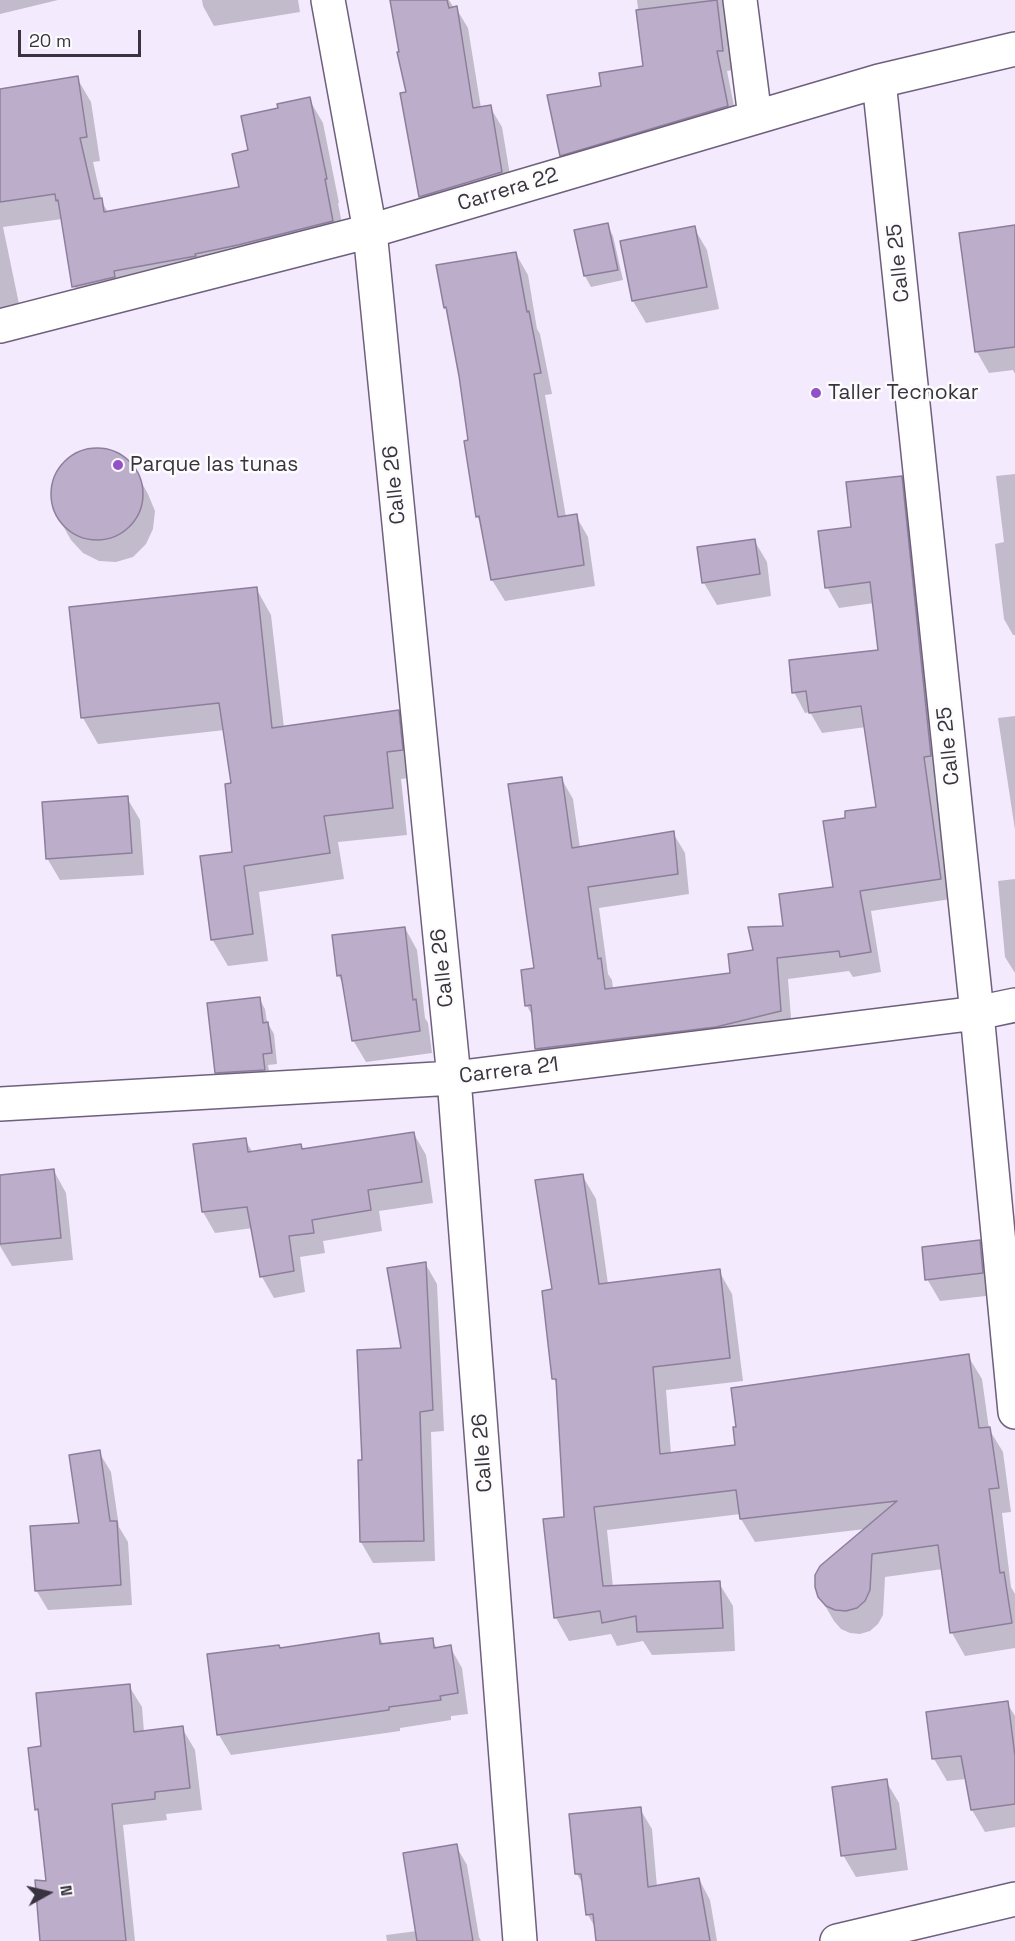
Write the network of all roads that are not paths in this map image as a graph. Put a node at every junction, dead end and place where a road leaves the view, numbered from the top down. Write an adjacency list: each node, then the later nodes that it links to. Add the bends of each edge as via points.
1 (328, 0): 6 (street, Calle 26)
2 (740, 0): 5 (street)
3 (1015, 49): 4 (street, Carrera 22)
4 (879, 81): 5 (street, Carrera 22); 9 (street, Calle 25)
5 (754, 117): 6 (street, Carrera 22)
6 (370, 231): 7 (street, Carrera 22); 10 (street, Calle 26)
7 (0, 326)
8 (1015, 1005): 9 (street, Carrera 21)
9 (977, 1012): 10 (street, Carrera 21); 12 (street, Calle 25)
10 (454, 1078): 11 (street, Carrera 21); 14 (street, Calle 26)
11 (0, 1104)
12 (1015, 1412)
13 (1015, 1899): 15 (street)
14 (520, 1941)
15 (837, 1941)

